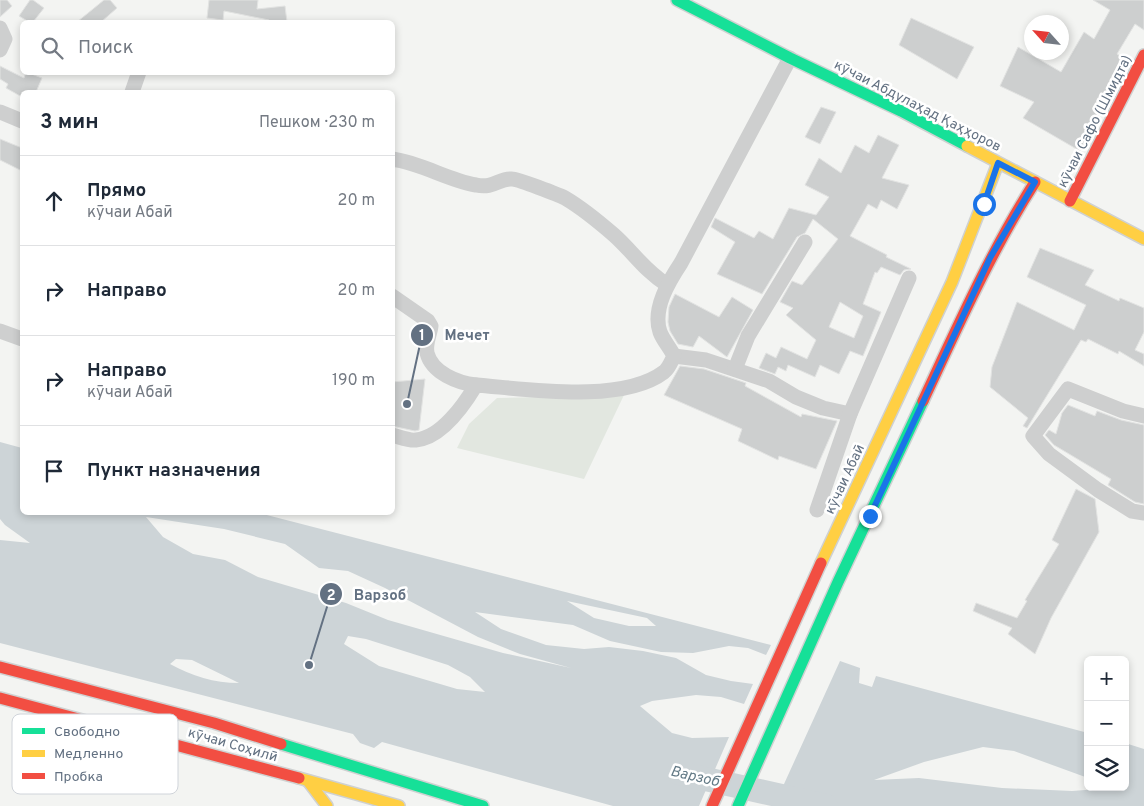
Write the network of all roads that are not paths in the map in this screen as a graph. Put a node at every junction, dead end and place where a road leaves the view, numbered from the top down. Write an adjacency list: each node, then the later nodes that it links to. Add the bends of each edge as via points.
1 (677, 0): 5 (main road, кӯчаи Абдулаҳад Қаҳҳоров)
2 (0, 28): 3 (street, via 5,39)
3 (0, 50)
4 (1144, 55): 13 (main road, кӯчаи Сафо (Шмидта))
5 (790, 58): 11 (main road, кӯчаи Абдулаҳад Қаҳҳоров, via 901,111); 17 (street, via 681,263)
6 (138, 75): 7 (street)
7 (133, 90)
8 (0, 112): 9 (street)
9 (20, 120)
10 (395, 159): 17 (street, via 474,185 492,186 512,178 564,198 614,235 650,273)
11 (998, 163): 12 (main road, кӯчаи Абдулаҳад Қаҳҳоров); 37 (main road, кӯчаи Абаӣ, via 967,247)
12 (1035, 182): 13 (main road, кӯчаи Абдулаҳад Қаҳҳоров); 38 (main road, via 990,258 838,582)
13 (1070, 201): 14 (main road, кӯчаи Абдулаҳад Қаҳҳоров)
14 (1144, 238)
15 (805, 242): 22 (street, via 748,336)
16 (909, 278): 24 (street)
17 (666, 284): 21 (street, via 658,310 660,331)
18 (395, 298): 23 (street, via 428,321 431,326 427,354 441,372 461,383)
19 (0, 331): 20 (street)
20 (20, 338)
21 (674, 356): 22 (street, via 706,360); 23 (street, via 665,371 654,378 619,390 549,391)
22 (735, 369): 24 (street, via 769,381 823,408)
23 (476, 386): 26 (street, via 460,410 427,438 414,440)
24 (850, 414): 27 (street)
25 (1144, 416): 28 (street, via 1068,389 1033,436 1050,454 1098,490 1132,511)
26 (395, 436)
27 (817, 510)
28 (1144, 513)
29 (0, 667): 36 (main road, via 214,723)
30 (0, 698): 31 (main road, кӯчаи Соҳилӣ)
31 (62, 714)
32 (178, 745): 33 (main road, кӯчаи Соҳилӣ)
33 (308, 781): 34 (main road); 35 (main road, кӯчаи Соҳилӣ)
34 (327, 806)
35 (399, 806)
36 (483, 806)
37 (712, 806)
38 (738, 806)

